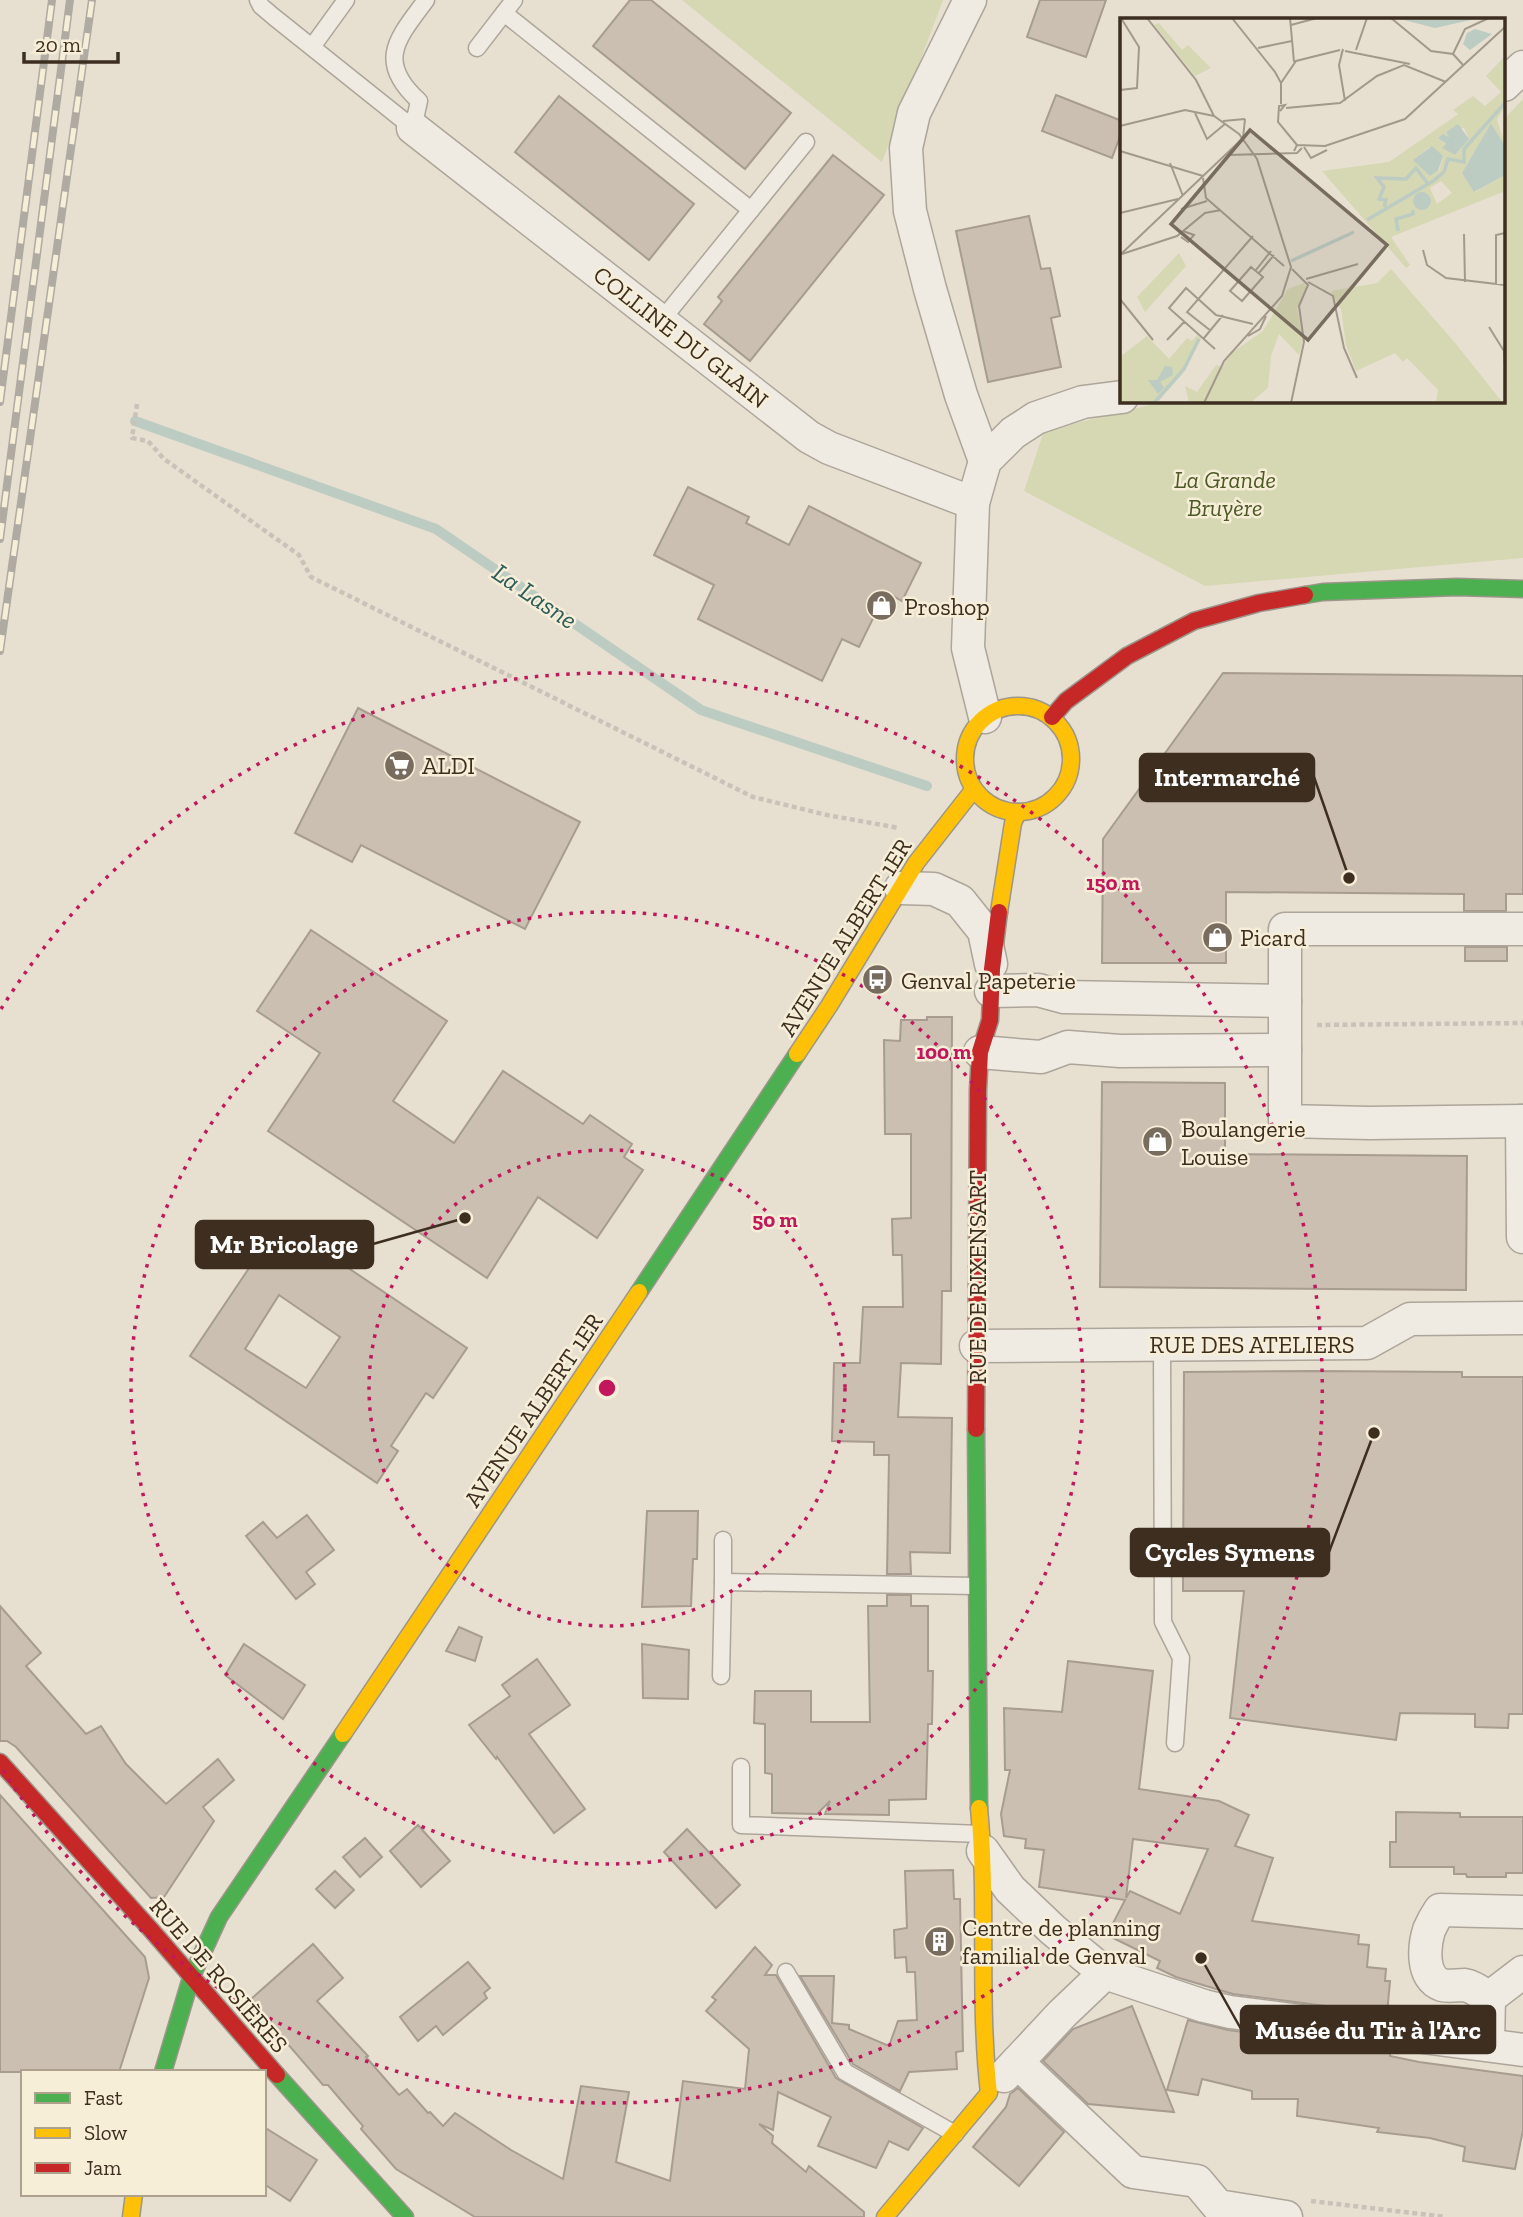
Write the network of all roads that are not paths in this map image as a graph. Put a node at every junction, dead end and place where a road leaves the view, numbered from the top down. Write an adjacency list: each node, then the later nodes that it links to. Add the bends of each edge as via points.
1 (258, 0): 6 (lane)
2 (346, 0): 6 (lane)
3 (426, 0): 10 (lane, via 395,44 399,77 419,101)
4 (970, 0): 15 (street, via 914,113 906,148 910,211 961,395)
5 (509, 6): 7 (lane); 12 (lane)
6 (312, 47): 10 (lane)
7 (477, 48)
8 (1523, 67): 9 (street)
9 (1506, 83)
10 (413, 128): 13 (street, COLLINE DU GLAIN)
11 (806, 142): 12 (lane)
12 (751, 210): 13 (lane)
13 (661, 321): 16 (street, COLLINE DU GLAIN, via 809,437)
14 (1120, 397): 15 (street, via 1083,402 1036,418)
15 (985, 461): 16 (street)
16 (973, 502): 18 (street, via 968,648)
17 (1523, 589): 19 (main road, via 1323,592 1207,617 1127,656 1066,701)
18 (985, 717): 19 (main road, via 1018,705); 20 (main road, via 972,732 965,751 966,771)
19 (1052, 717): 21 (main road, via 1068,738 1072,764 1054,801 1037,810)
20 (974, 789): 21 (main road, via 986,802); 22 (main road, AVENUE ALBERT 1ER)
21 (1018, 812): 24 (main road, RUE DE RIXENSART)
22 (901, 888): 24 (street, RUE DE RIXENSART, via 934,889 960,901 984,932); 44 (main road, AVENUE ALBERT 1ER, via 829,1006 219,1917)
23 (1523, 929): 25 (street, via 1285,929)
24 (991, 980): 25 (street, via 1064,997); 26 (main road, RUE DE RIXENSART, via 990,1020)
25 (1285, 1025): 26 (street, via 1120,1051 1068,1047 1041,1057); 27 (street, via 1285,1121)
26 (980, 1052): 31 (main road, RUE DE RIXENSART)
27 (1523, 1121): 28 (street)
28 (1523, 1237)
29 (1523, 1318): 30 (street, RUE DES ATELIERS, via 1410,1319 1367,1343)
30 (1162, 1345): 31 (street, RUE DES ATELIERS); 36 (lane, via 1163,1622 1181,1658)
31 (976, 1346): 34 (main road, RUE DE RIXENSART)
32 (723, 1540): 33 (lane)
33 (723, 1582): 34 (lane); 35 (lane)
34 (976, 1586): 39 (main road, RUE DE RIXENSART)
35 (721, 1676)
36 (1175, 1743)
37 (0, 1762): 44 (main road, RUE DE ROSIÈRES)
38 (741, 1767): 39 (lane, via 741,1825)
39 (982, 1842): 43 (street, via 1010,1889); 50 (main road, RUE DE RIXENSART)
40 (1523, 1912): 45 (street, via 1440,1910 1429,1930 1425,1963 1437,1984 1468,1985)
41 (786, 1972): 51 (lane, via 845,2072)
42 (1523, 1972): 45 (street)
43 (1105, 1973): 46 (street, via 1230,2011); 48 (street)
44 (191, 1978): 49 (main road, AVENUE ALBERT 1ER); 55 (main road, RUE DE ROSIÈRES)
45 (1489, 1998): 46 (street)
46 (1488, 2044): 47 (street)
47 (1523, 2050)
48 (1017, 2062): 50 (street); 53 (street, via 1133,2172 1197,2181 1217,2206)
49 (164, 2070)
50 (989, 2093): 51 (main road)
51 (955, 2134): 56 (main road)
52 (134, 2196): 54 (main road)
53 (1292, 2208)
54 (131, 2217)
55 (405, 2217)
56 (885, 2217)

